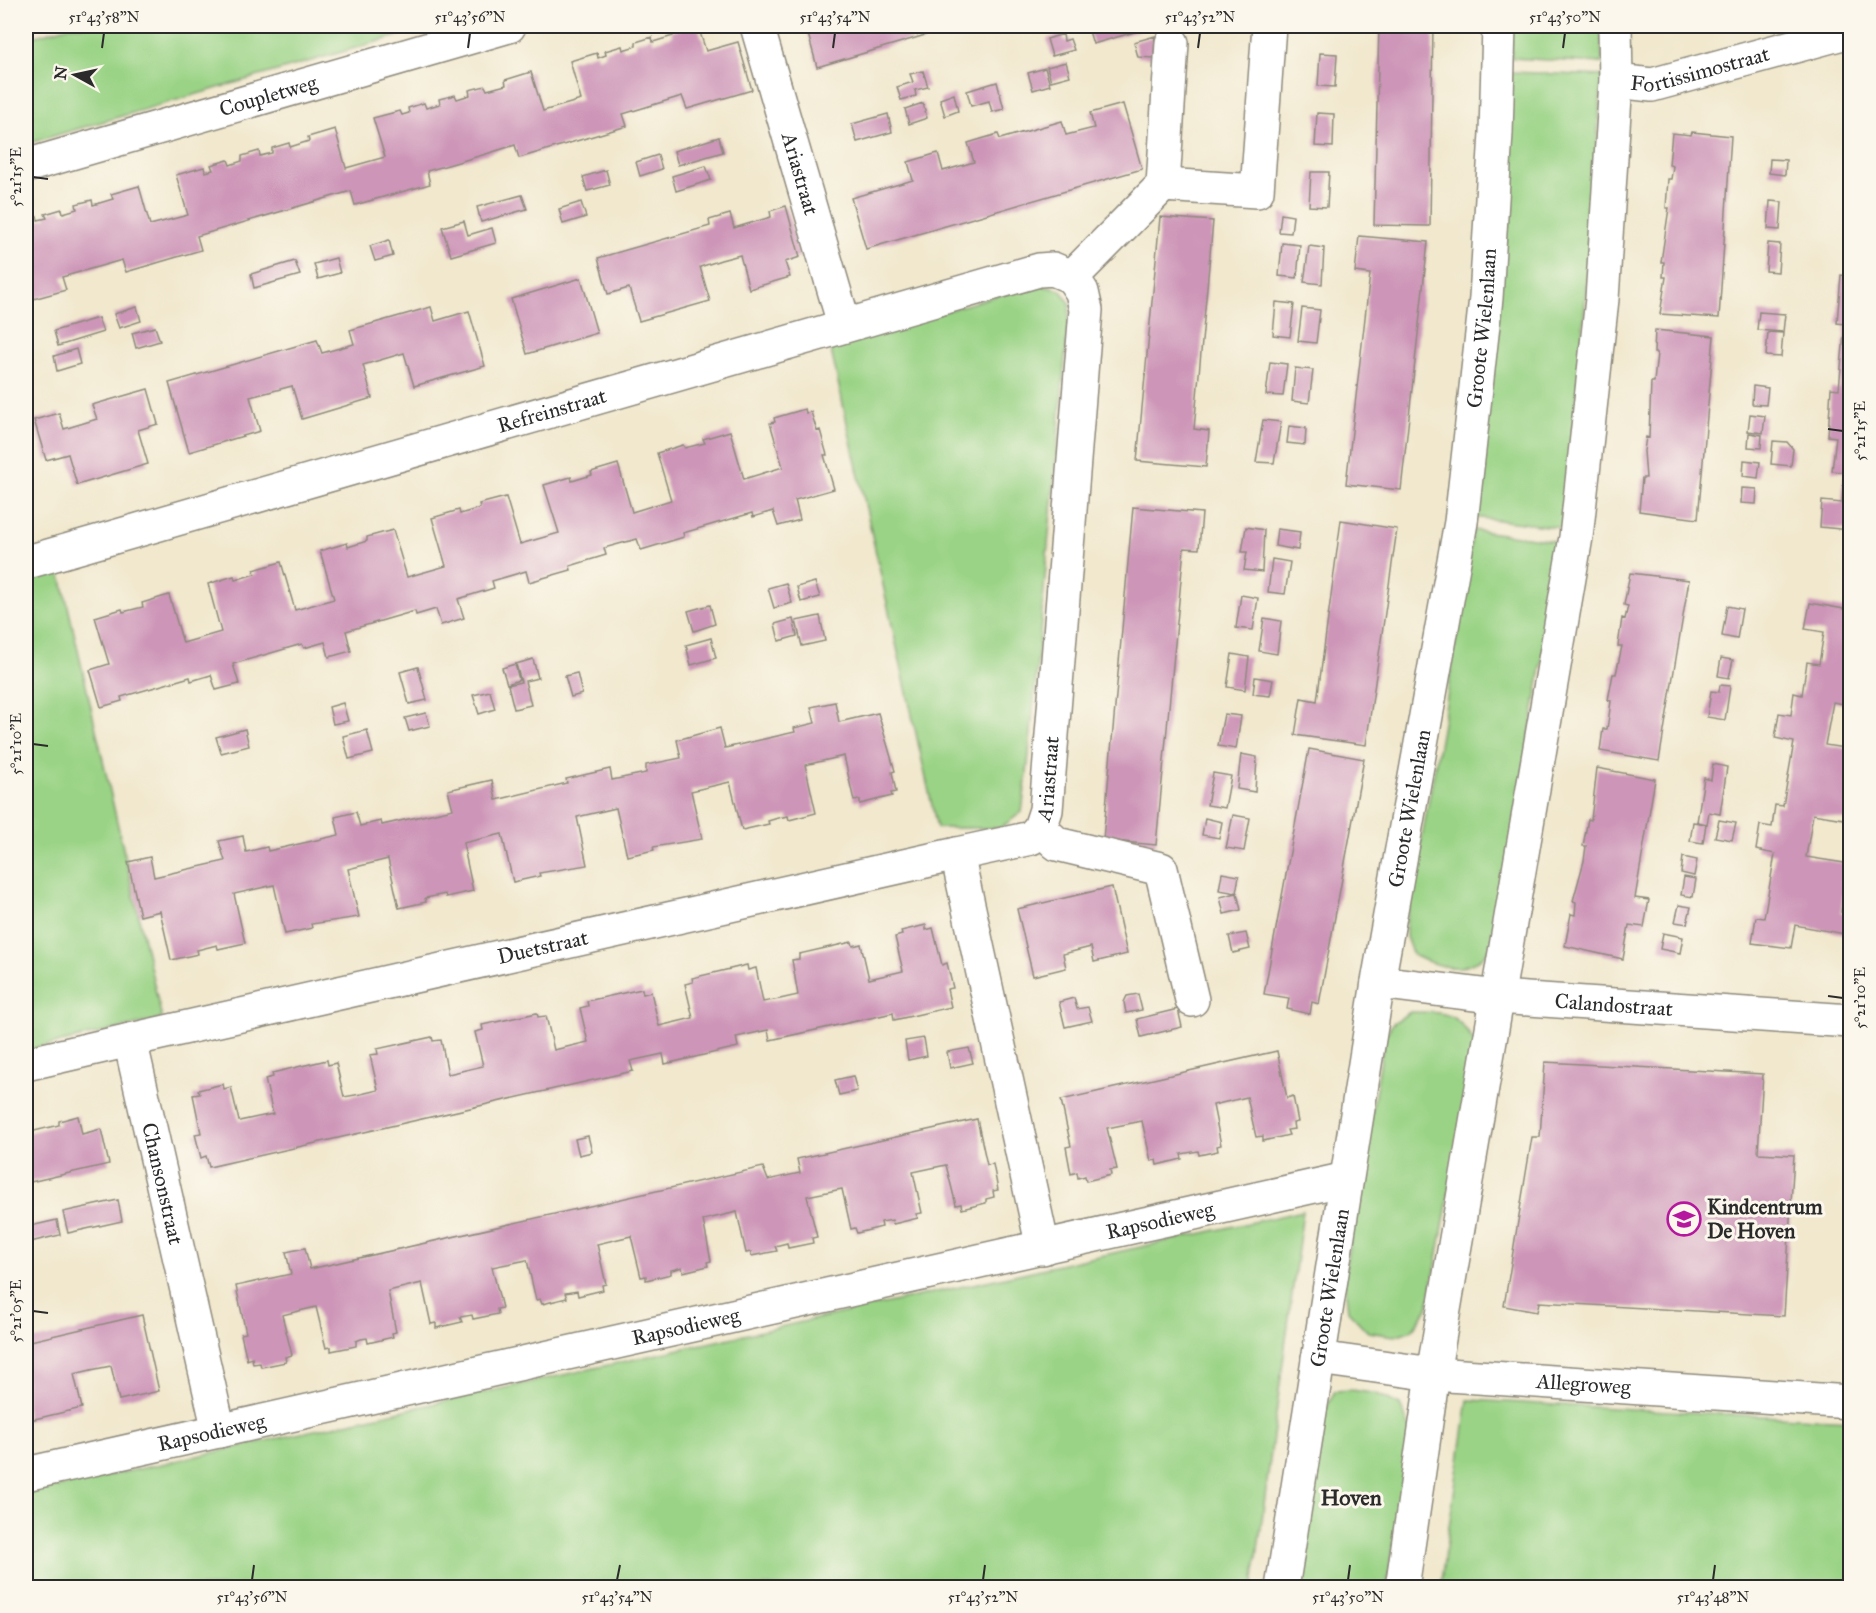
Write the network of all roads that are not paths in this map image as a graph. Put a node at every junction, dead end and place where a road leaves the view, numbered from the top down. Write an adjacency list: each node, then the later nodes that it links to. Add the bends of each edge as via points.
1 (509, 26): 9 (street, Coupletweg)
2 (757, 26): 12 (street, Ariastraat)
3 (1269, 26): 10 (street, via 1257,191)
4 (1499, 26): 16 (street, Groote Wielenlaan, via 1486,298 1461,522)
5 (1615, 26): 8 (street)
6 (1851, 31): 8 (street, Fortissimostraat, via 1652,85)
7 (1172, 43): 10 (street)
8 (1616, 81): 17 (street, via 1602,299 1576,537)
9 (26, 166)
10 (1163, 185): 11 (street)
11 (1072, 277): 12 (street, Refreinstraat, via 1053,269 1039,270); 14 (street, Ariastraat, via 1082,292 1086,310 1046,810)
12 (844, 324): 13 (street, Refreinstraat)
13 (27, 556)
14 (1040, 828): 15 (street, Ariastraat, via 1030,838); 18 (street, via 1057,844 1161,868)
15 (957, 855): 20 (street, Duetstraat); 23 (street)
16 (1378, 982): 17 (street, Calandostraat); 22 (street, Groote Wielenlaan)
17 (1498, 997): 19 (street, Calandostraat); 25 (street)
18 (1192, 1000)
19 (1851, 1021)
20 (130, 1040): 21 (street); 27 (street, Chansonstraat)
21 (26, 1064)
22 (1346, 1179): 23 (street, Rapsodieweg); 24 (street, Groote Wielenlaan)
23 (1043, 1248): 27 (street, Rapsodieweg)
24 (1318, 1358): 25 (street, Allegroweg); 29 (street, Groote Wielenlaan)
25 (1433, 1374): 26 (street, Allegroweg); 30 (street)
26 (1851, 1402)
27 (219, 1431): 28 (street, Rapsodieweg)
28 (26, 1474)
29 (1282, 1587)
30 (1402, 1587)

